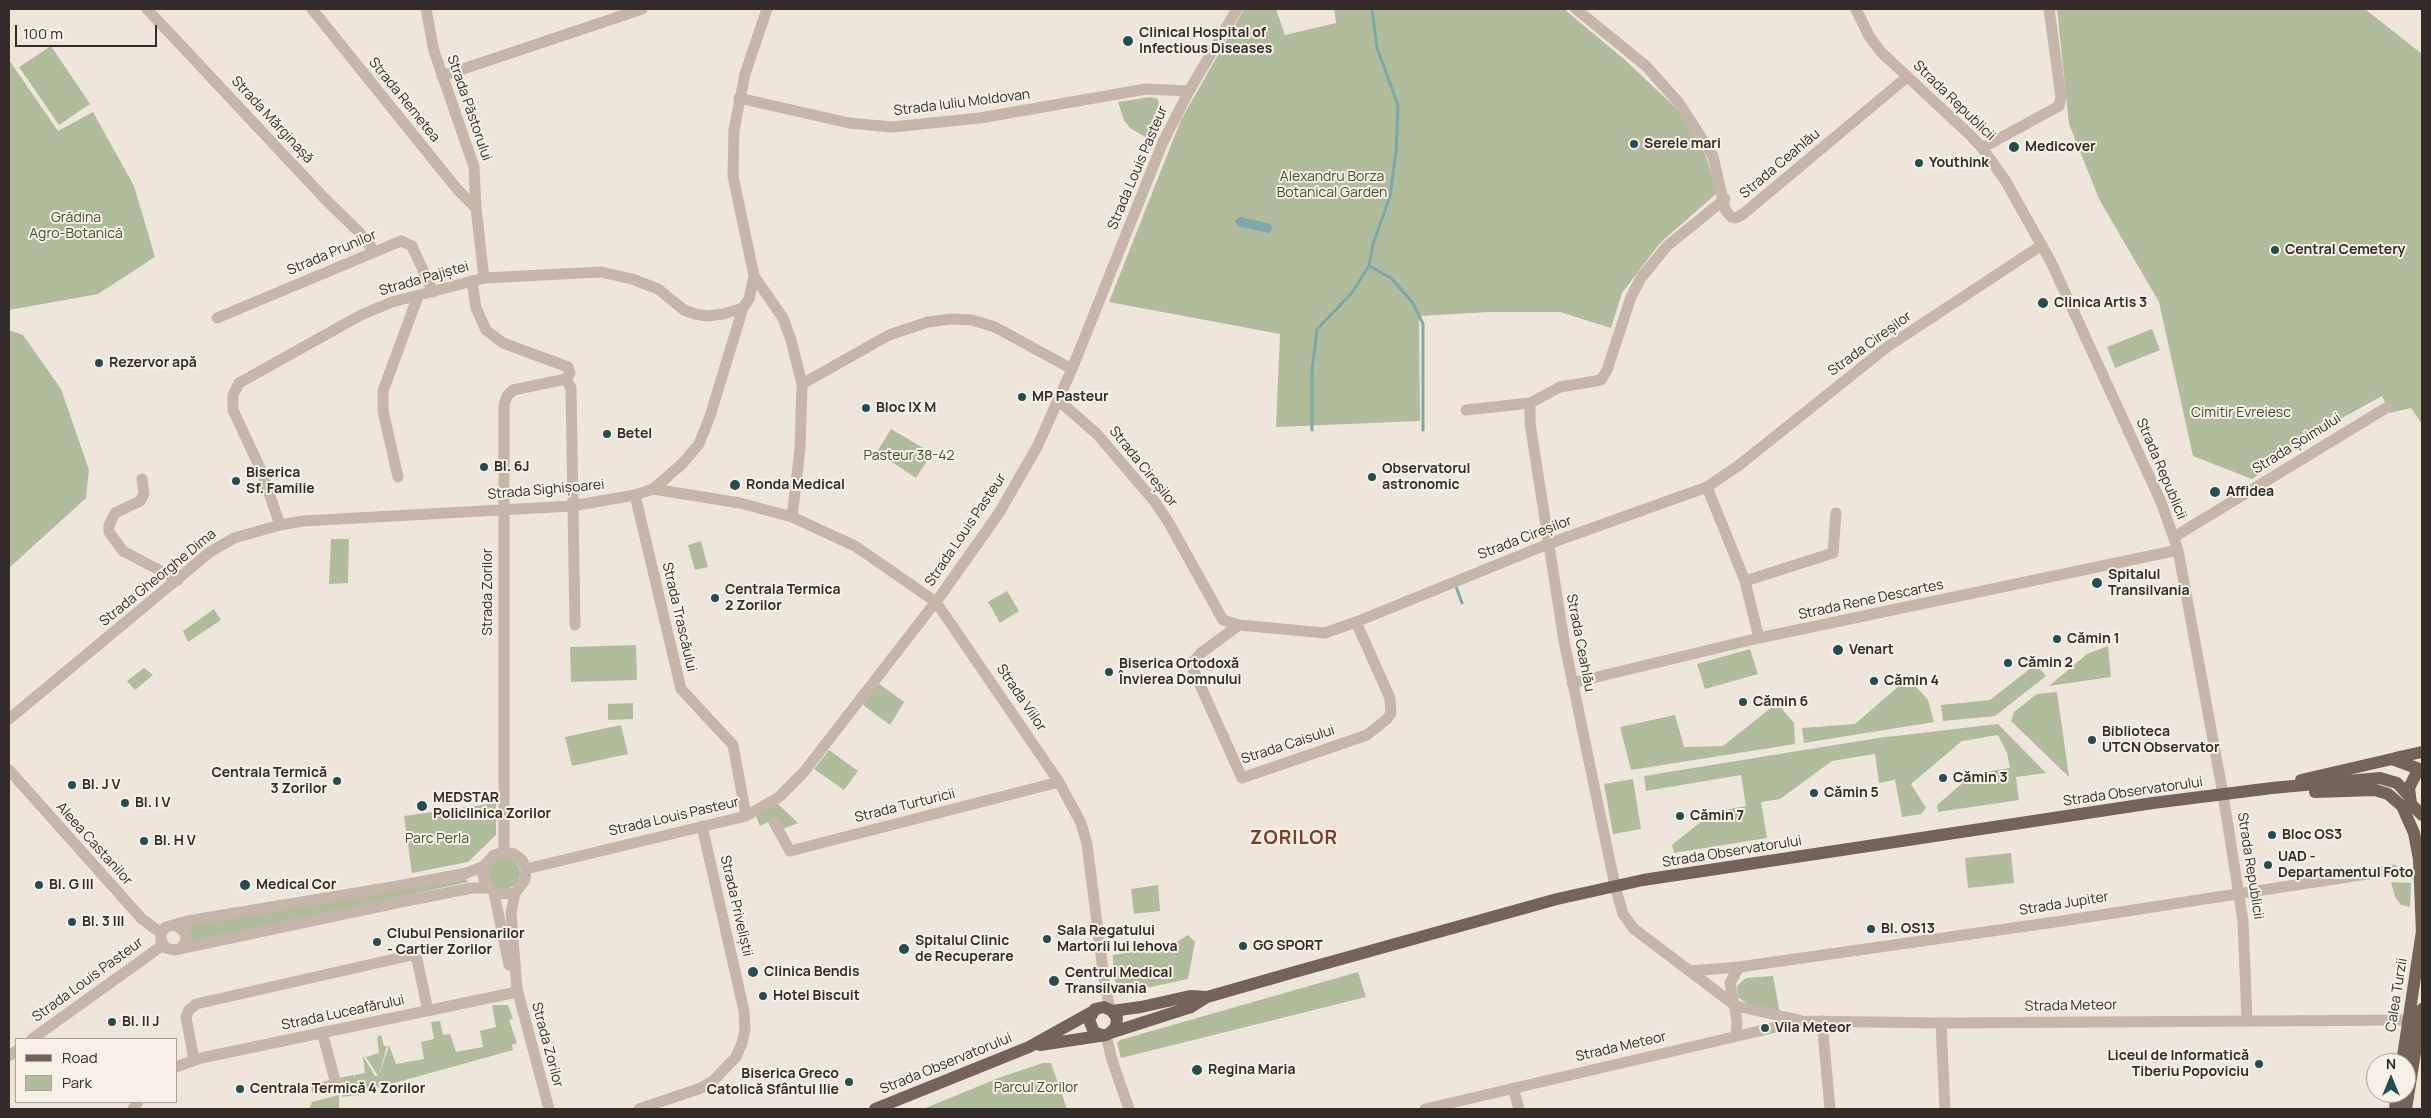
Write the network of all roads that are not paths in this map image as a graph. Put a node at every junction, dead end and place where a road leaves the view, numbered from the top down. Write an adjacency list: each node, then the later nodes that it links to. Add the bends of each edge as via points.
1 (147, 9): 18 (street, Strada Mărginașă)
2 (312, 9): 16 (street, Strada Remetea, via 457,189)
3 (426, 9): 10 (street, Strada Păstorului)
4 (642, 9): 10 (street)
5 (767, 9): 13 (street)
6 (1237, 9): 12 (street, Strada Louis Pasteur)
7 (1576, 9): 15 (street, via 1646,66 1679,103 1713,156)
8 (1856, 9): 11 (street, Strada Republicii, via 1875,45)
9 (2049, 9): 14 (street, via 2060,106)
10 (442, 76): 16 (street, Strada Păstorului, via 474,167)
11 (1907, 77): 14 (street, Strada Republicii); 15 (street, Strada Ceahlău, via 1743,214 1731,217 1725,209)
12 (1189, 91): 13 (street, Strada Iuliu Moldovan, via 1146,89 980,118 892,127 841,121); 26 (street, Strada Louis Pasteur, via 1163,142)
13 (739, 98): 19 (street, via 732,169)
14 (1982, 148): 17 (street, Strada Republicii, via 2010,188)
15 (1725, 199): 30 (street, Strada Ceahlău, via 1667,246 1641,278 1601,380 1560,387)
16 (476, 208): 20 (street, Strada Păstorului)
17 (2042, 245): 35 (street, Strada Cireșilor, via 1887,347); 44 (street, Strada Republicii, via 2095,355)
18 (375, 252): 22 (street, Strada Prunilor, via 400,240 408,243 415,251); 25 (street, Strada Prunilor)
19 (754, 276): 24 (street, via 749,299); 28 (street, via 783,318)
20 (484, 278): 21 (street, Strada Pajiștei); 24 (street, Strada Pajiștei, via 601,272 632,278 658,289 684,310 695,314 723,314)
21 (472, 281): 22 (street, Strada Pajiștei); 27 (street, via 480,320 494,338)
22 (433, 292): 23 (street, Strada Pajiștei)
23 (418, 296): 33 (street, via 383,391 383,411); 43 (street, Strada Pajiștei, via 392,302 361,315 236,388 233,410 261,470)
24 (743, 308): 36 (street, Strada Sighișoarei, via 699,444)
25 (217, 318)
26 (1072, 369): 28 (street, via 995,327 972,320 951,319 928,322 889,335); 29 (street, Strada Louis Pasteur)
27 (567, 373): 38 (street, via 571,388); 39 (street, Strada Zorilor, via 519,388 507,396 504,405)
28 (802, 384): 42 (street, via 800,450)
29 (1058, 400): 49 (street, Strada Louis Pasteur, via 1037,447 999,513); 52 (street, Strada Cireșilor, via 1097,434 1140,482 1169,523 1218,613 1223,620)
30 (1530, 403): 32 (street, Strada Ceahlău); 45 (street, Strada Ceahlău, via 1530,423)
31 (2386, 408): 44 (street, Strada Șoimului)
32 (1466, 410)
33 (398, 477)
34 (142, 479): 47 (street, via 144,494 140,501 115,513 108,525 109,532 123,551)
35 (1707, 487): 45 (street, Strada Cireșilor); 48 (street)
36 (653, 489): 37 (street, Strada Sighișoarei); 42 (street, Strada Viilor, via 740,503)
37 (635, 495): 38 (street, Strada Sighișoarei); 65 (street, Strada Trascăului, via 681,689 733,745)
38 (572, 506): 39 (street, Strada Sighișoarei); 51 (street)
39 (503, 509): 41 (street, Strada Sighișoarei); 68 (street, Strada Zorilor)
40 (1836, 513): 48 (street, via 1833,553)
41 (412, 514): 43 (street, Strada Gheorghe Dima)
42 (792, 517): 49 (street, Strada Viilor, via 855,546)
43 (280, 524): 47 (street, Strada Gheorghe Dima, via 219,546)
44 (2174, 537): 46 (street, Strada Republicii)
45 (1548, 544): 50 (street, Strada Cireșilor); 54 (street, Strada Ceahlău)
46 (2178, 550): 53 (street, Strada Rene Descartes); 62 (street, Strada Republicii)
47 (178, 580): 55 (street, Strada Gheorghe Dima)
48 (1746, 581): 53 (street)
49 (936, 602): 60 (street, Strada Viilor); 65 (street, Strada Louis Pasteur, via 803,773 780,797)
50 (1356, 622): 52 (street, Strada Cireșilor, via 1336,630 1315,633); 52 (street, Strada Caisului, via 1390,698 1391,713 1387,719 1366,734 1242,778 1192,667 1196,658)
51 (575, 625)
52 (1239, 625)
53 (1759, 638): 54 (street, Strada Rene Descartes)
54 (1572, 683): 72 (street, Strada Ceahlău)
55 (9, 719)
56 (2422, 752): 57 (main road, Strada Observatorului)
57 (2392, 759): 59 (main road); 61 (main road, Strada Observatorului)
58 (9, 770): 78 (street, Aleea Castanilor)
59 (2422, 770): 63 (main road, via 2411,781)
60 (1059, 782): 66 (street, Strada Turturicii, via 790,851); 82 (street, Strada Viilor, via 1081,823 1087,844)
61 (2272, 788): 62 (main road, Strada Observatorului); 63 (main road, Strada Observatorului, via 2380,778 2397,783); 77 (main road, Calea Turzii, via 2328,792 2375,790 2398,802 2409,820 2419,859)
62 (2223, 794): 72 (main road, Strada Observatorului); 75 (street, Strada Republicii)
63 (2409, 796): 64 (main road, Strada Observatorului, via 2411,804)
64 (2422, 815)
65 (746, 816): 67 (street, Strada Louis Pasteur)
66 (774, 822)
67 (702, 826): 70 (street, Strada Louis Pasteur); 108 (street, Strada Priveliștii, via 744,1011 745,1030 736,1057 714,1081)
68 (504, 852): 69 (street, via 490,858); 70 (street, via 518,857)
69 (484, 866): 73 (street, Strada Zorilor, via 484,880); 76 (street, Strada Louis Pasteur, via 467,873 187,920)
70 (526, 869): 74 (street, Strada Zorilor, via 523,885)
71 (2393, 870): 75 (street, Strada Jupiter)
72 (1615, 886): 81 (street, via 1622,914 1628,923); 85 (main road, Strada Observatorului, via 1557,899)
73 (492, 890): 74 (street, via 504,895); 79 (street, Strada Louis Pasteur, via 472,888); 83 (street, Strada Zorilor)
74 (515, 893): 83 (street, Strada Zorilor, via 511,913)
75 (2239, 893): 80 (street, Strada Jupiter); 92 (street, Strada Republicii, via 2246,951)
76 (176, 925): 78 (street, Strada Louis Pasteur, via 166,927); 79 (street, via 185,933 186,941)
77 (2422, 932): 94 (main road, Calea Turzii)
78 (162, 939): 79 (street, Strada Louis Pasteur, via 174,950); 100 (street, Strada Louis Pasteur)
79 (181, 948)
80 (1739, 967): 81 (street, Strada Jupiter); 86 (street, via 1730,983)
81 (1690, 971): 86 (street)
82 (1104, 979): 84 (street, Strada Viilor); 91 (street, Strada Viilor, via 1100,1001)
83 (517, 991): 90 (street, Strada Luceafărului); 107 (street, Strada Zorilor)
84 (1106, 994): 87 (street); 89 (street, Strada Viilor)
85 (1207, 997): 87 (main road, Strada Observatorului, via 1190,996); 98 (main road, Strada Observatorului, via 1191,1007)
86 (1736, 1006): 95 (street); 99 (street)
87 (1127, 1009): 89 (main road, Strada Observatorului)
88 (2422, 1009): 115 (main road, Calea Turzii)
89 (1111, 1010): 91 (main road, via 1101,1007); 98 (main road, via 1117,1022)
90 (428, 1011): 97 (street, Strada Luceafărului); 103 (street, via 417,959 412,955 196,1004 186,1017)
91 (1094, 1011): 98 (main road, via 1089,1024 1094,1032); 101 (main road, Strada Observatorului)
92 (2247, 1019): 94 (street, Strada Meteor); 96 (street, Strada Meteor)
93 (1822, 1020): 95 (street, Strada Meteor); 96 (street, Strada Meteor); 113 (street)
94 (2409, 1020): 102 (main road, Calea Turzii)
95 (1802, 1021): 99 (street, Strada Meteor)
96 (1940, 1023): 114 (street)
97 (322, 1032): 103 (street, Strada Luceafărului); 106 (street, via 336,1084)
98 (1106, 1034): 101 (main road, Strada Observatorului); 110 (street)
99 (1736, 1035): 105 (street, Strada Meteor)
100 (33, 1038)
101 (1029, 1047): 109 (main road, Strada Observatorului)
102 (2404, 1053)
103 (194, 1060): 104 (street, Strada Luceafărului)
104 (178, 1066)
105 (1514, 1088): 111 (street, Strada Meteor); 112 (street)
106 (317, 1089)
107 (549, 1109)
108 (639, 1109)
109 (875, 1109)
110 (1129, 1109)
111 (1425, 1109)
112 (1519, 1109)
113 (1830, 1109)
114 (1945, 1109)
115 (2406, 1109)

